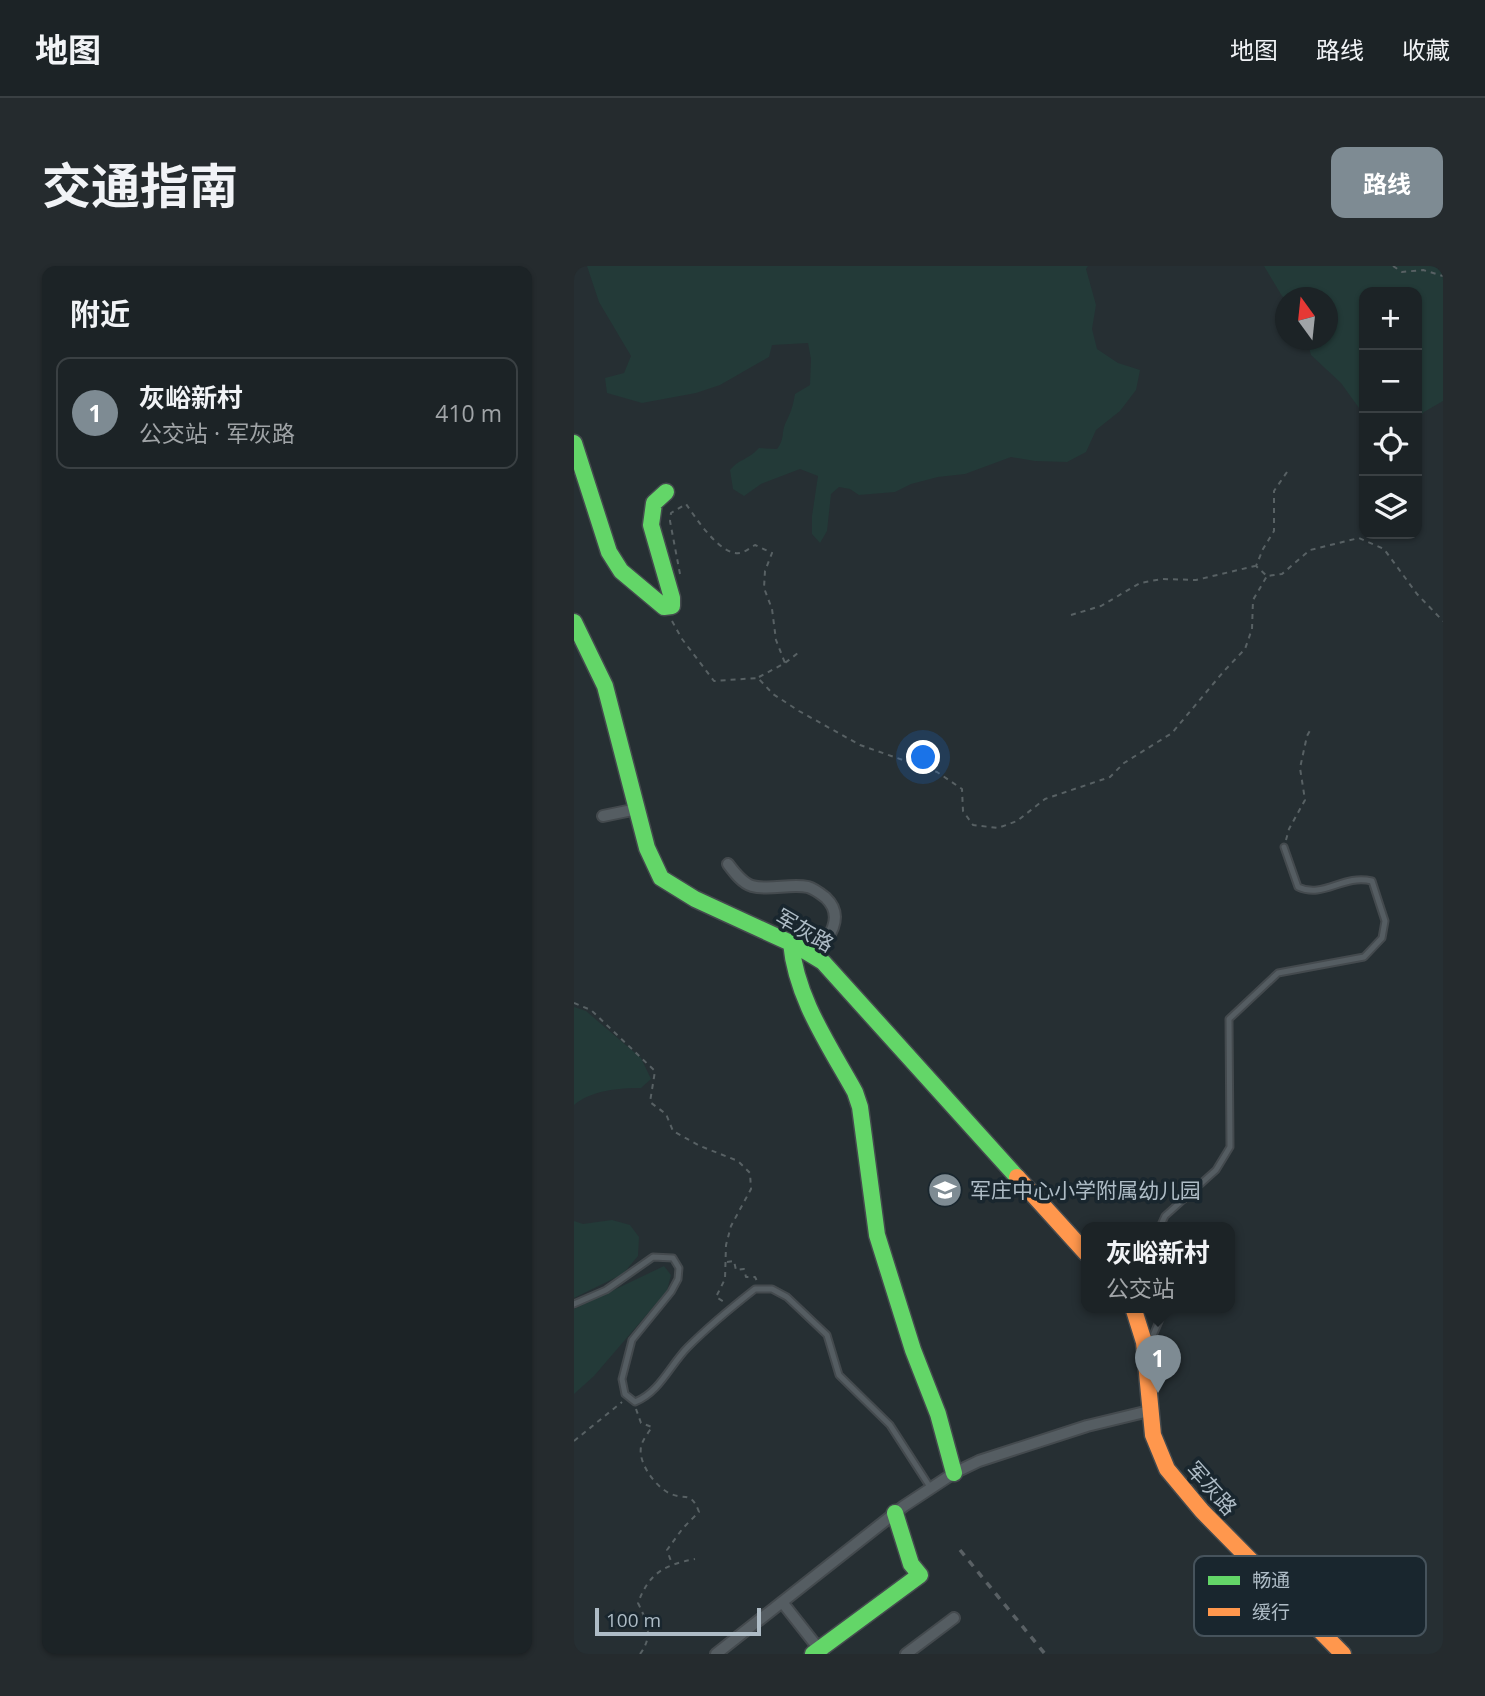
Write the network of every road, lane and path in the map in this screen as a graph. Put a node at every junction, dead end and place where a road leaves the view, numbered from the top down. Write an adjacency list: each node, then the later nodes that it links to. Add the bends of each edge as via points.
1 (1393, 266): 2 (path, via 1402,272 1423,270)
2 (1443, 276)
3 (574, 443): 9 (street, via 609,552 621,571 664,607)
4 (1287, 472): 6 (path, via 1274,491 1274,531)
5 (666, 492): 9 (street, via 654,502 651,525)
6 (1256, 566): 7 (path); 10 (path, via 1196,580 1140,583 1101,606)
7 (1267, 576): 11 (path, via 1282,574 1310,551 1359,538 1384,549); 15 (path, via 1253,600 1252,629 1245,649 1172,733 1110,777 1045,799 1017,821 998,828 973,825 963,811 962,789 937,772 860,744 773,694)
8 (682, 582): 14 (path, via 670,521 671,513 686,504 716,542 731,552 741,553 755,545 772,553 764,588)
9 (672, 606): 15 (path, via 672,622 714,681)
10 (1070, 615)
11 (1443, 621)
12 (574, 622): 17 (street, 军灰路, via 605,686)
13 (798, 653): 14 (path)
14 (785, 663): 15 (path)
15 (758, 677)
16 (1312, 727): 19 (path, via 1300,768 1305,800)
17 (637, 809): 18 (street); 21 (street, 军灰路, via 661,878 695,899)
18 (603, 816)
19 (1284, 847): 24 (lane, via 1298,887 1308,891 1341,881 1372,881 1385,922 1382,938 1364,957 1278,973 1229,1019 1230,1147 1216,1170)
20 (728, 864): 22 (street, via 751,886 807,887 834,905 836,919 830,936)
21 (791, 943): 22 (street, 军灰路); 37 (street, via 798,979 858,1099 877,1235 913,1350 939,1414)
22 (815, 955): 25 (street, 军灰路)
23 (574, 1003): 26 (path, via 591,1010 655,1070 650,1102 666,1114 673,1131 738,1161 750,1173 751,1189 726,1245)
24 (1162, 1222)
25 (1081, 1247)
26 (727, 1262): 27 (path, via 734,1261 736,1270 744,1269 746,1277 755,1277); 29 (path, via 716,1297)
27 (760, 1289): 29 (lane); 38 (lane, via 787,1297 827,1335 839,1375 890,1425)
28 (574, 1304): 33 (lane, via 606,1290 653,1257 673,1258 679,1268 671,1292 632,1340 622,1380)
29 (732, 1308): 34 (lane, via 687,1349 658,1385)
30 (1162, 1313): 32 (lane)
31 (1139, 1317): 32 (street, 军灰路)
32 (1146, 1351): 35 (street, 军灰路)
33 (628, 1396): 34 (lane); 36 (path)
34 (635, 1402): 42 (path, via 641,1423 652,1427 641,1446 649,1474 662,1489 695,1501 699,1512 667,1550)
35 (1149, 1411): 37 (street, via 1075,1430); 40 (street, 军灰路, via 1159,1453 1181,1487)
36 (574, 1441)
37 (954, 1473): 38 (street)
38 (930, 1487): 39 (street)
39 (895, 1513): 43 (street); 46 (street, via 911,1564 920,1575)
40 (1248, 1556)
41 (695, 1559): 42 (path)
42 (672, 1563): 47 (path, via 645,1583 638,1603 647,1623 648,1644)
43 (782, 1602): 46 (street); 48 (street)
44 (954, 1618): 49 (street)
45 (1326, 1636): 50 (street, 军灰路)
46 (818, 1652)
47 (640, 1654)
48 (716, 1654)
49 (906, 1654)
50 (1343, 1654)

